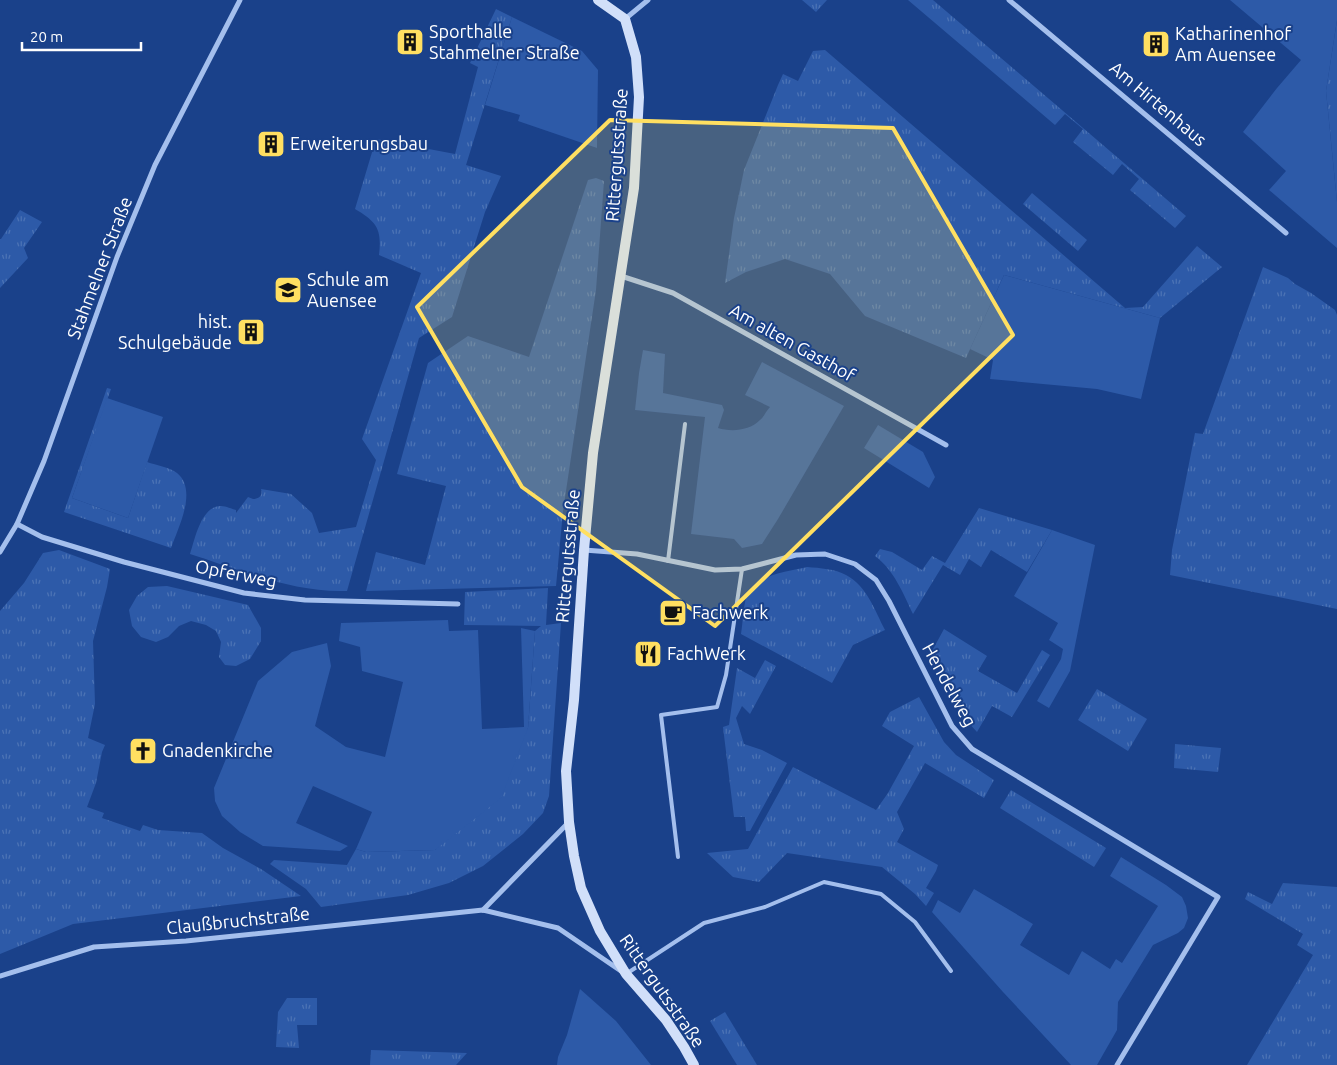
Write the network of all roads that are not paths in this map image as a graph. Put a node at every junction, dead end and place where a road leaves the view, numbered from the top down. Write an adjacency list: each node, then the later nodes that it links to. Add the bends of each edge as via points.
1 (240, 0): 10 (street, Stahmelner Straße, via 155,165 117,257 44,461)
2 (598, 0): 5 (main road)
3 (648, 0): 5 (street)
4 (1009, 0): 6 (street, Am Hirtenhaus)
5 (625, 19): 7 (main road, Rittergutsstraße, via 636,57 639,98 634,188)
6 (1286, 233)
7 (621, 276): 9 (street, Am alten Gasthof, via 673,293); 11 (main road, Rittergutsstraße, via 593,452)
8 (685, 424): 13 (lane)
9 (946, 445)
10 (17, 524): 12 (street, Stahmelner Straße); 15 (street, Opferweg, via 42,537 124,562 244,593 305,600)
11 (584, 550): 13 (street, Hendelweg); 16 (main road, Rittergutsstraße, via 566,771)
12 (0, 552)
13 (668, 560): 14 (street, Hendelweg, via 715,570)
14 (742, 569): 17 (lane, via 726,675 716,707 661,716); 23 (street, Hendelweg, via 796,555 825,554 855,564 876,580 952,726 972,749 1218,897)
15 (458, 604)
16 (569, 822): 18 (street); 20 (main road, Rittergutsstraße, via 581,888 600,931)
17 (678, 857)
18 (483, 910): 20 (street, Claußbruchstraße, via 558,928); 21 (street, Claußbruchstraße, via 186,941 94,947)
19 (950, 972): 20 (lane, via 914,922 881,894 824,882 765,907 704,923)
20 (626, 974): 22 (main road, Rittergutsstraße, via 666,1020)
21 (0, 976)
22 (694, 1065)
23 (1118, 1065)

